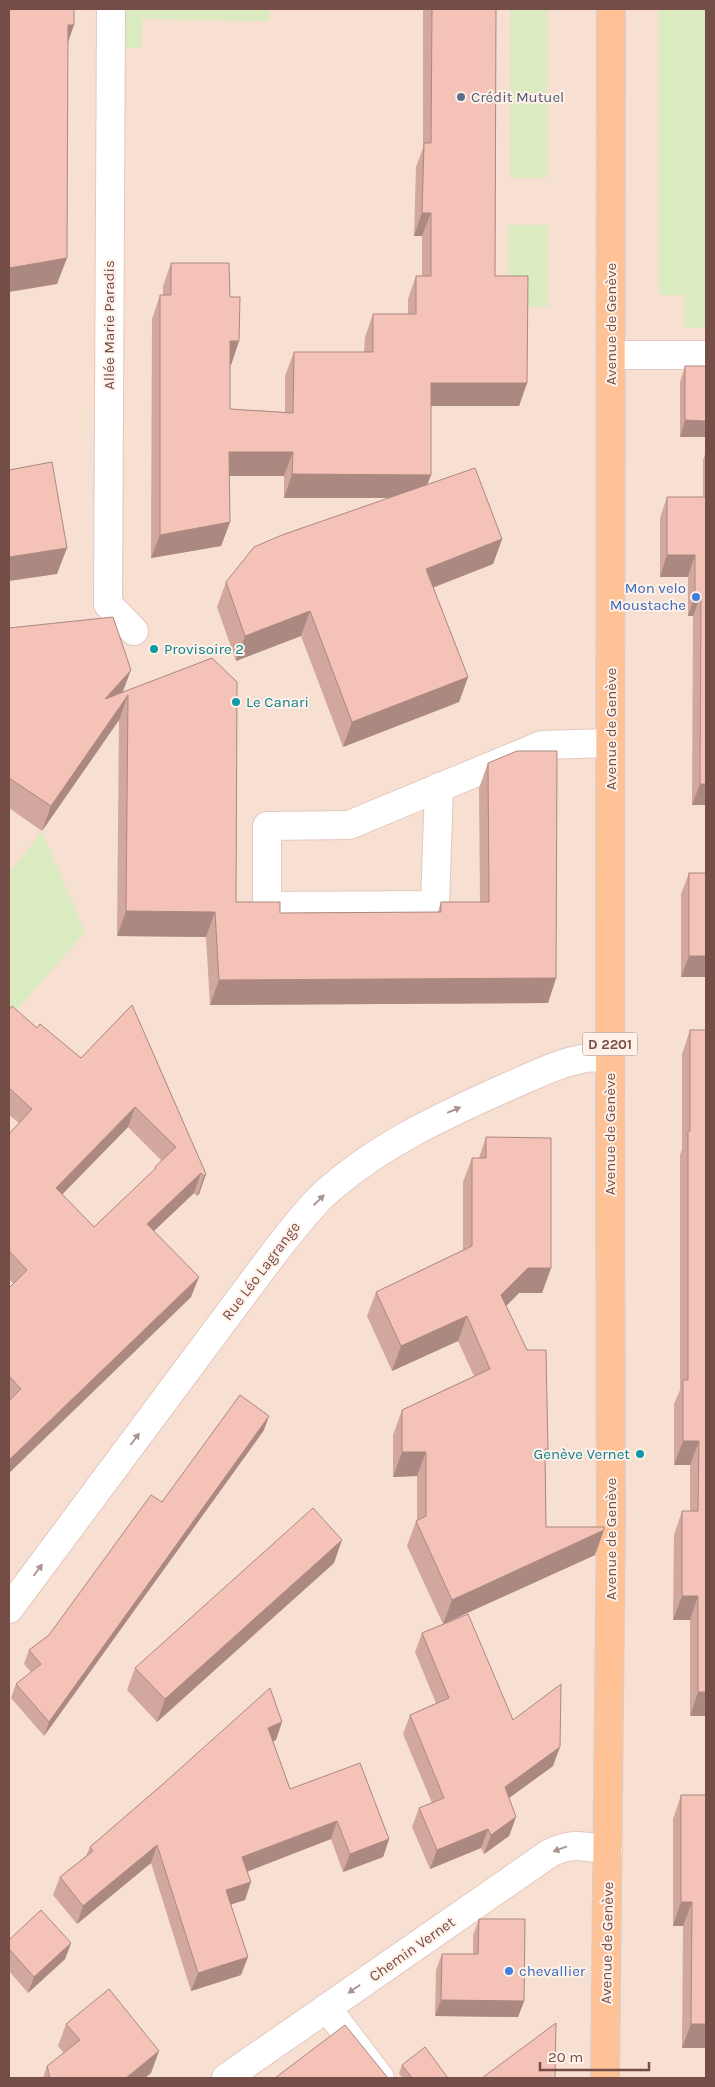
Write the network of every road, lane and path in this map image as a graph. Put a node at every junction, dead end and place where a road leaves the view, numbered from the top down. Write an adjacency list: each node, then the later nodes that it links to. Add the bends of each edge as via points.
1 (111, 9): 5 (street, Allée Marie Paradis, via 108,604)
2 (611, 9): 3 (main road, Avenue de Genève / D 2201)
3 (611, 355): 4 (street); 6 (main road, Avenue de Genève / D 2201)
4 (706, 355)
5 (134, 631)
6 (610, 743): 7 (street, via 542,744); 8 (main road, Avenue de Genève / D 2201)
7 (439, 787): 7 (street, via 349,825 267,826 267,906 435,905)
8 (610, 1058): 9 (street, Rue Léo Lagrange, one-way to 8, via 273,1254 323,1196 368,1159 447,1114 565,1063 588,1057); 10 (main road, Avenue de Genève / D 2201)
9 (9, 1608)
10 (608, 1850): 11 (street, Chemin Vernet, one-way to 11, via 577,1845 550,1853); 14 (main road, Avenue de Genève / D 2201)
11 (327, 2008): 12 (street, Chemin Vernet); 13 (street)
12 (226, 2078)
13 (380, 2078)
14 (605, 2078)

